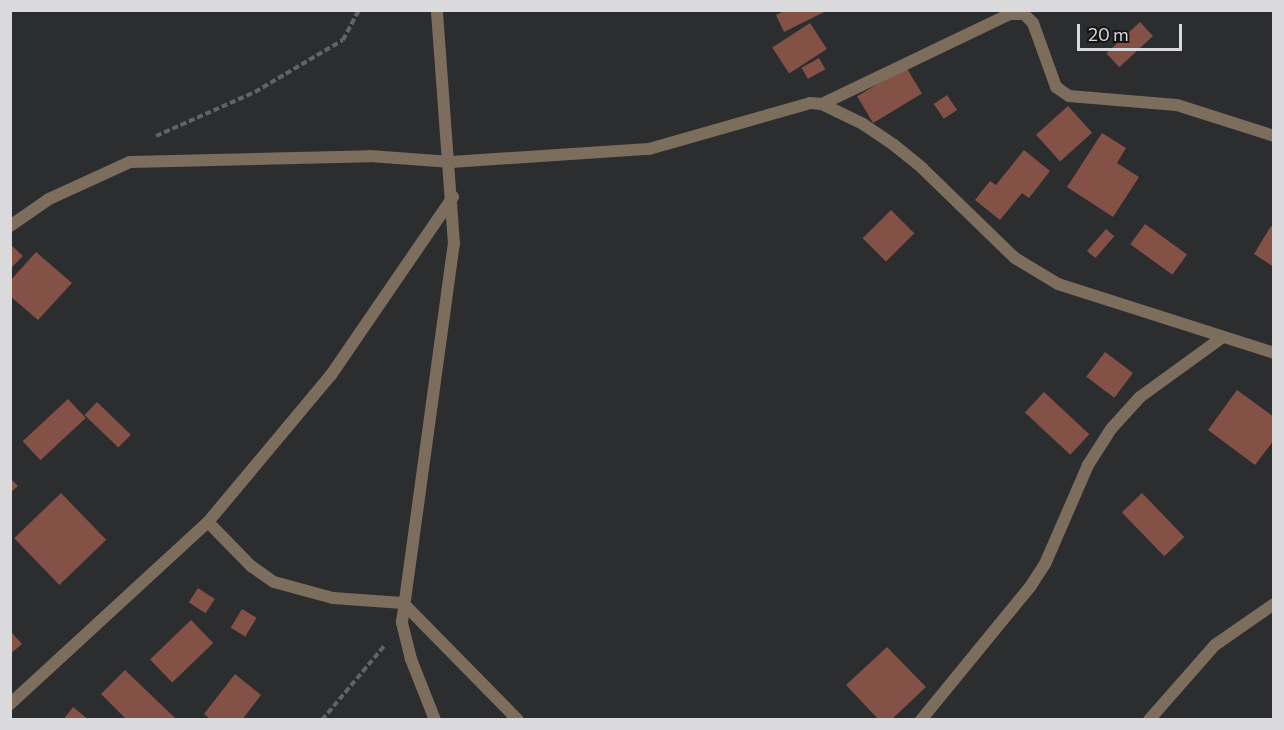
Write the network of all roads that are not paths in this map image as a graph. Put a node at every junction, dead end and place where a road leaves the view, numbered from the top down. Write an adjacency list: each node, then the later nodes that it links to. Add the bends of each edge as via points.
1 (437, 10): 5 (street)
2 (1025, 12): 3 (street, via 1010,14); 4 (street, via 1034,22 1056,87 1069,96 1177,105)
3 (822, 104): 5 (street, via 810,103 649,150); 8 (street, via 846,114 894,145 1015,258 1058,284)
4 (1274, 136)
5 (451, 162): 6 (street); 7 (street, via 359,156 130,162 49,199)
6 (453, 197): 10 (street, via 331,375); 11 (street, via 454,244 448,304)
7 (10, 226)
8 (1223, 337): 9 (street); 16 (street, via 1140,397 1111,429 1088,465 1046,564)
9 (1274, 353)
10 (208, 522): 11 (street, via 251,566 274,582 333,598); 13 (street)
11 (403, 603): 14 (street, via 402,622 411,659); 15 (street)
12 (1274, 604): 17 (street, via 1215,645)
13 (10, 704)
14 (435, 720)
15 (518, 720)
16 (921, 720)
17 (1149, 720)

